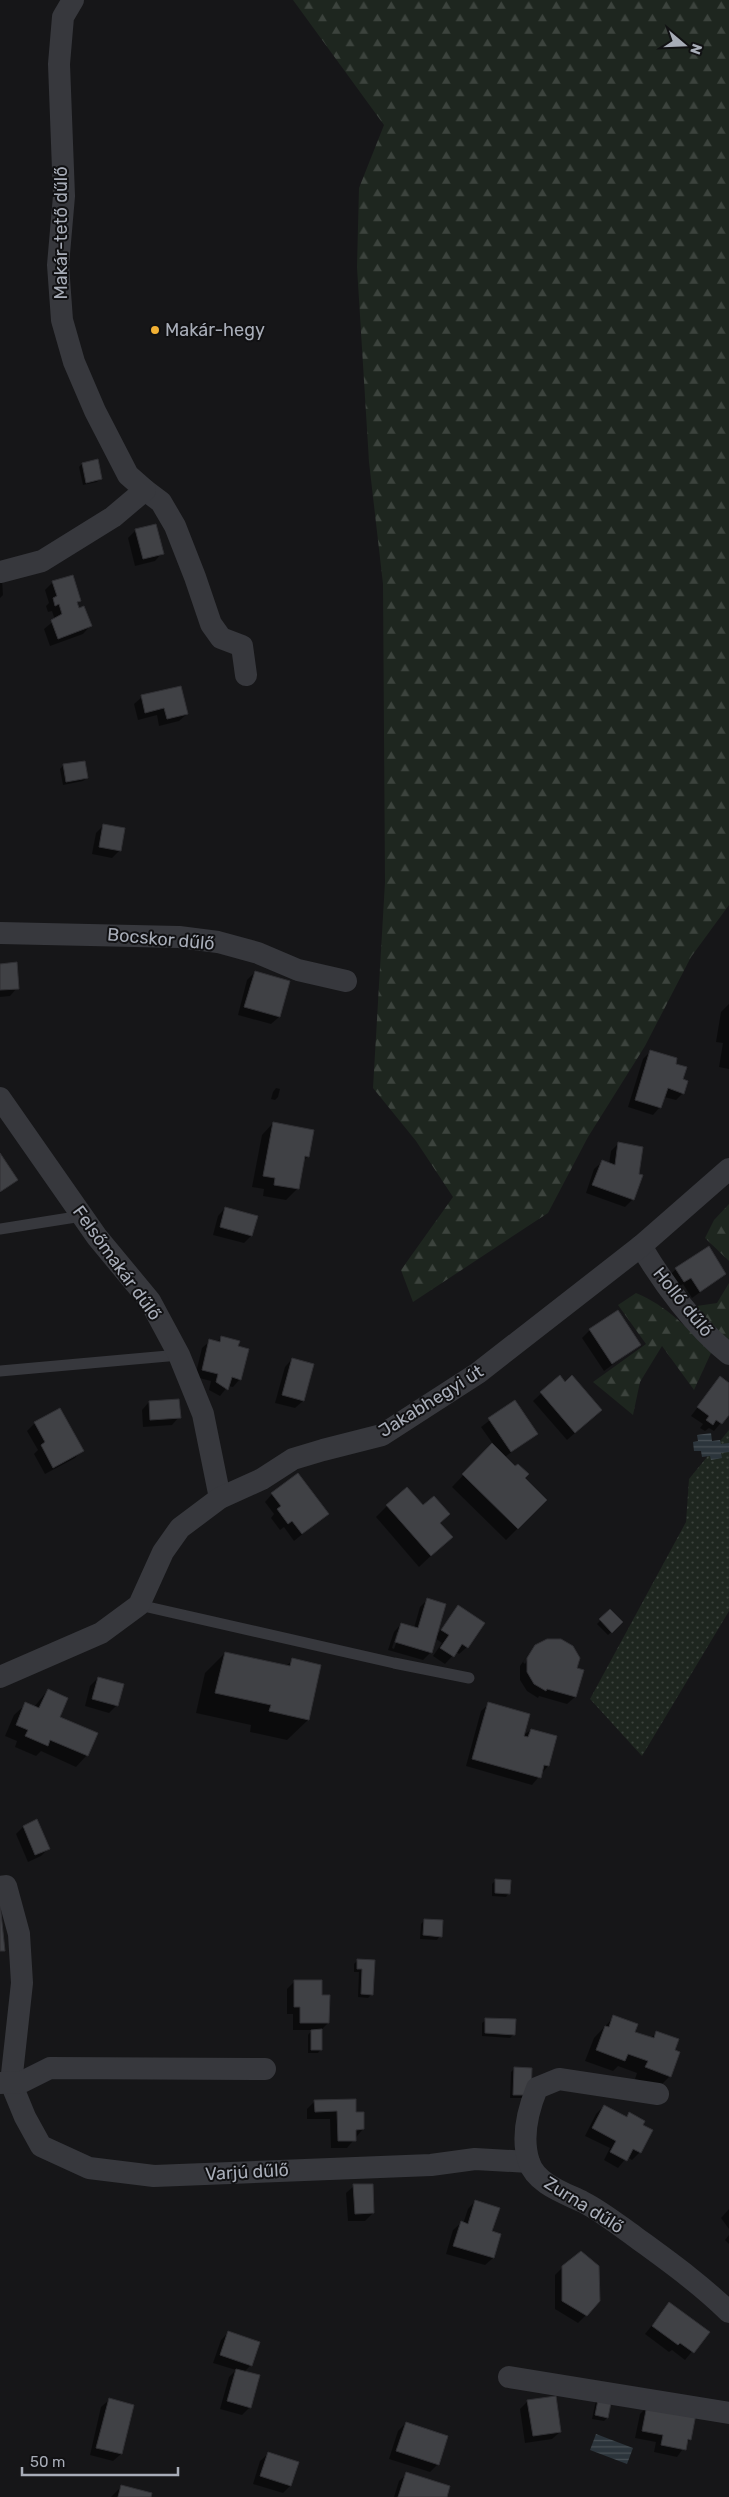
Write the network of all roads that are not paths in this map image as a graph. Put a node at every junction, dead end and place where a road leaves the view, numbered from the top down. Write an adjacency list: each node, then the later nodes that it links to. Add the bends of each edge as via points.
1 (73, 0): 2 (street, Makár-tető dűlő, via 63,17 59,64 64,196 58,265 62,320 74,362 94,411 128,475)
2 (145, 490): 3 (street, via 113,517 42,561); 4 (street, Makár-tető dűlő, via 162,502 175,526 211,624 221,638 242,646)
3 (0, 572)
4 (246, 675)
5 (0, 933): 6 (street, Bocskor dűlő, via 178,937 218,942 258,953 298,970)
6 (346, 981)
7 (0, 1098): 9 (street, Felsőmakár dűlő)
8 (729, 1169): 11 (street, Jakabhegyi út)
9 (82, 1216): 10 (lane); 13 (street, Felsőmakár dűlő, via 150,1301)
10 (0, 1228)
11 (641, 1246): 12 (street, Holló dűlő, via 658,1274 715,1342); 15 (street, Jakabhegyi út, via 478,1373 382,1436 293,1459 262,1479)
12 (729, 1354)
13 (179, 1355): 14 (lane); 15 (street, Felsőmakár dűlő, via 203,1414)
14 (0, 1370)
15 (220, 1498): 16 (street, Jakabhegyi út, via 180,1528 163,1552)
16 (139, 1605): 17 (street, Jakabhegyi út, via 101,1633); 18 (lane)
17 (0, 1677)
18 (468, 1678)
19 (0, 1887): 21 (street, Varjú dűlő, via 6,1886 19,1934 22,1983)
20 (265, 2069): 21 (street, via 50,2068 22,2082)
21 (6, 2083): 23 (street, Varjú dűlő, via 41,2146 90,2168 154,2176 431,2165 475,2159)
22 (658, 2094): 23 (street, Zurna dűlő, via 559,2079 537,2088 529,2108 526,2132)
23 (529, 2162): 24 (street, Zurna dűlő, via 536,2175 592,2206 698,2282)
24 (729, 2312)
25 (508, 2377): 26 (street)
26 (729, 2413)

